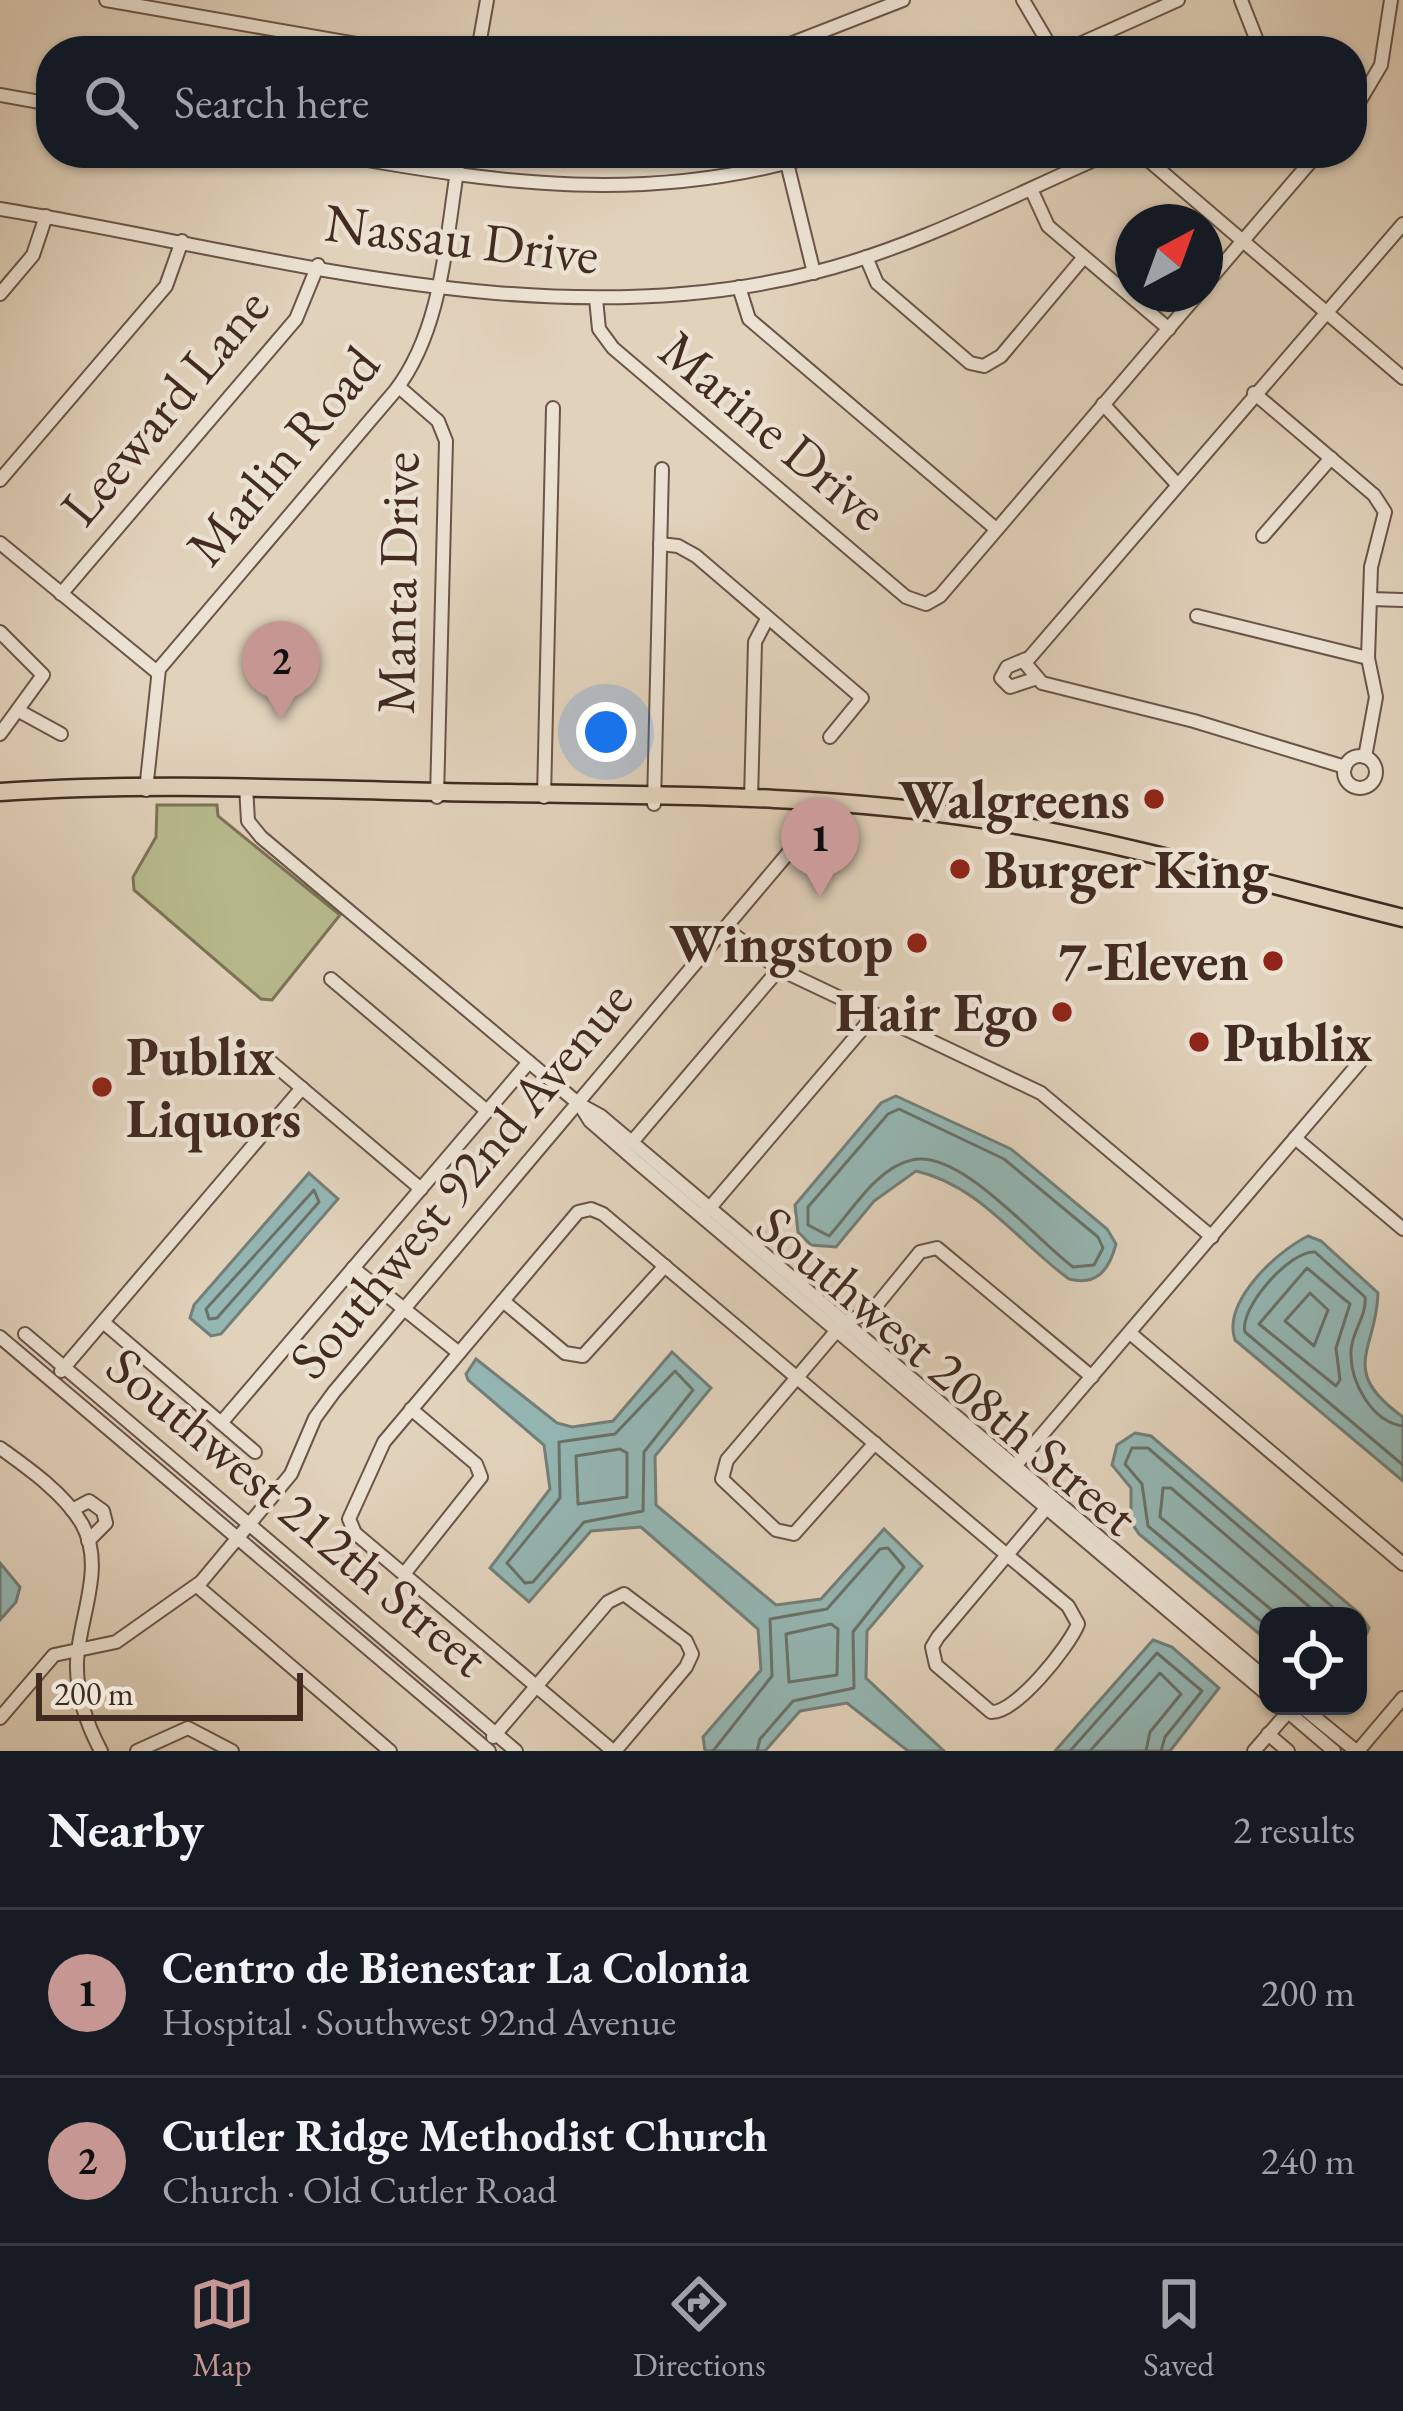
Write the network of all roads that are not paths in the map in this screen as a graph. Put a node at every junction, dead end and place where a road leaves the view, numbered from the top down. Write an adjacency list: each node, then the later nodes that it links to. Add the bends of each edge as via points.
1 (106, 0): 8 (street)
2 (487, 0): 9 (street)
3 (903, 0): 10 (street)
4 (1023, 0): 11 (street)
5 (1178, 0): 12 (street)
6 (1241, 0): 13 (street)
7 (1391, 0): 14 (street, via 1384,56)
8 (311, 36)
9 (481, 36)
10 (811, 36)
11 (1044, 36)
12 (1098, 36)
13 (1255, 36)
14 (1367, 93)
15 (0, 95): 16 (street)
16 (36, 101)
17 (415, 168): 24 (street)
18 (457, 168): 24 (street, Marlin Road)
19 (762, 168): 24 (street, via 610,188)
20 (788, 168): 35 (street)
21 (1077, 168): 25 (street, Nassau Drive)
22 (1305, 168): 30 (street)
23 (1159, 170): 30 (street)
24 (456, 175): 36 (street, Marlin Road)
25 (1031, 189): 31 (street, Nassau Drive); 32 (street, via 1044,221)
26 (0, 209): 27 (street, Nassau Drive)
27 (46, 216): 29 (street, Nassau Drive); 38 (street, via 33,255)
28 (1403, 224): 41 (street)
29 (182, 242): 34 (street, Nassau Drive); 50 (street, via 166,286)
30 (1242, 242): 33 (street); 41 (street)
31 (866, 257): 32 (street, via 880,286 979,366 1001,356); 35 (street, Nassau Drive)
32 (1084, 257): 42 (street)
33 (1223, 264)
34 (318, 265): 36 (street, Nassau Drive); 56 (street, Leeward Lane, via 296,319)
35 (814, 273): 37 (street, Nassau Drive)
36 (436, 286): 39 (street, Nassau Drive); 44 (street, Marlin Road, via 422,346)
37 (739, 287): 39 (street, Nassau Drive); 52 (street, via 749,319)
38 (0, 294)
39 (596, 299): 52 (street, Marine Drive, via 599,329 613,348 907,597 926,604 940,596)
40 (1182, 312): 42 (street)
41 (1326, 312): 43 (street); 45 (street)
42 (1168, 328): 46 (street)
43 (1403, 378)
44 (399, 387): 63 (street, Marlin Road); 73 (street, Manta Drive, via 438,421 446,441)
45 (1254, 393): 48 (street); 51 (street)
46 (1103, 404): 51 (street); 52 (street)
47 (553, 408): 74 (street)
48 (1331, 458): 53 (street); 57 (street, via 1374,495 1386,520)
49 (662, 469): 55 (street)
50 (0, 480)
51 (1176, 483): 69 (street, via 1029,668)
52 (996, 530)
53 (1263, 536)
54 (0, 543): 56 (street)
55 (659, 544): 60 (street, via 686,549); 75 (street)
56 (61, 594): 63 (street)
57 (1370, 599): 58 (street); 62 (street)
58 (1403, 600)
59 (1197, 616): 62 (street)
60 (767, 619): 67 (street, via 862,698); 76 (street, via 755,642)
61 (0, 632): 64 (street, via 43,673)
62 (1369, 658): 68 (street, via 1376,697)
63 (157, 672): 70 (street)
64 (19, 712): 65 (street); 66 (street)
65 (0, 734)
66 (61, 734)
67 (830, 737)
68 (1365, 757): 69 (street); 69 (street, via 1376,774 1367,786 1352,786)
69 (1345, 767)
70 (146, 790): 71 (main road); 72 (main road); 77 (main road)
71 (246, 791): 73 (main road); 85 (street, Southwest 208th Street, via 256,832)
72 (0, 792)
73 (437, 795): 74 (main road)
74 (544, 796): 75 (main road)
75 (654, 800): 76 (main road); 78 (main road)
76 (751, 800): 78 (main road)
77 (0, 802)
78 (808, 807): 79 (main road, via 990,825); 80 (street, Southwest 92nd Avenue, via 795,844)
79 (1403, 923)
80 (725, 928): 81 (street); 88 (street, Southwest 92nd Avenue)
81 (779, 969): 83 (street); 91 (street)
82 (332, 980): 89 (street)
83 (875, 1014): 93 (street); 95 (street, via 1046,1096)
84 (265, 1056): 87 (street)
85 (530, 1062): 88 (street, Southwest 208th Street); 89 (street)
86 (1360, 1062): 90 (street)
87 (302, 1088): 92 (street); 101 (street)
88 (579, 1104): 91 (street, Southwest 208th Street); 93 (street, Southwest 208th Street); 99 (street, Southwest 92nd Avenue)
89 (487, 1111): 92 (street)
90 (1295, 1138): 94 (street); 95 (street)
91 (632, 1142): 93 (street, Southwest 208th Street)
92 (421, 1189): 97 (street)
93 (706, 1213): 102 (street, Southwest 208th Street)
94 (1403, 1229)
95 (1211, 1237): 103 (street)
96 (665, 1266): 98 (street, via 595,1349 575,1357); 98 (street, via 586,1209); 110 (street)
97 (353, 1268): 99 (street); 113 (street)
98 (503, 1301): 107 (street)
99 (405, 1309): 107 (street); 120 (street, Southwest 92nd Avenue, via 322,1407 294,1469)
100 (866, 1314): 102 (street); 106 (street); 109 (street, via 926,1248 943,1251)
101 (103, 1322): 108 (street); 113 (street)
102 (840, 1326): 106 (street, Southwest 208th Street); 110 (street); 117 (street, Southwest 208th Street)
103 (1130, 1333): 109 (street); 124 (street)
104 (26, 1334): 108 (street, Southwest 212th Street)
105 (0, 1337): 111 (street, Southwest 212th Street)
106 (862, 1337): 117 (street, Southwest 208th Street)
107 (459, 1353): 112 (street)
108 (64, 1368): 111 (street); 120 (street, Southwest 212th Street)
109 (1091, 1377): 117 (street)
110 (797, 1378): 114 (street); 114 (street, via 725,1463 722,1479 776,1530 805,1528)
111 (52, 1382): 121 (street, Southwest 212th Street)
112 (411, 1409): 125 (street, via 375,1456 349,1516 356,1533); 125 (street, via 481,1477)
113 (221, 1423): 116 (street)
114 (875, 1443): 123 (street)
115 (0, 1448): 119 (street)
116 (255, 1452)
117 (1011, 1471): 118 (street, Southwest 208th Street)
118 (1050, 1504): 123 (street); 130 (street, Southwest 208th Street); 132 (street, Southwest 208th Street)
119 (72, 1510): 122 (street); 122 (street, via 94,1502 106,1516)
120 (250, 1525): 121 (street, Southwest 92nd Avenue); 138 (street, Southwest 212th Street)
121 (239, 1539): 126 (street, Southwest 92nd Avenue); 140 (street, Southwest 212th Street)
122 (88, 1541): 127 (street, via 92,1572)
123 (1007, 1556): 123 (street, via 1073,1611 1077,1627 1000,1713 932,1659 936,1639)
124 (1403, 1564)
125 (404, 1574): 131 (street)
126 (197, 1586): 127 (street, Southwest 92nd Avenue, via 116,1642); 144 (street)
127 (78, 1646): 128 (street, Southwest 92nd Avenue); 129 (street)
128 (45, 1663): 129 (street); 137 (street, Southwest 92nd Avenue)
129 (77, 1667): 141 (street, via 84,1716)
130 (1259, 1673)
131 (537, 1687): 138 (street); 146 (street); 146 (street, via 608,1602 625,1594 691,1650 686,1667)
132 (1259, 1687)
133 (1403, 1698): 150 (street)
134 (1284, 1715): 139 (street)
135 (1297, 1715): 149 (street)
136 (1301, 1715): 150 (street)
137 (0, 1718)
138 (496, 1734): 140 (street); 145 (street, Southwest 212th Street)
139 (1268, 1734): 147 (street); 148 (street)
140 (487, 1749)
141 (100, 1751)
142 (137, 1751): 143 (street, via 194,1729)
143 (232, 1751)
144 (390, 1751)
145 (516, 1751)
146 (614, 1751)
147 (1254, 1751)
148 (1288, 1751)
149 (1334, 1751)
150 (1357, 1751)

